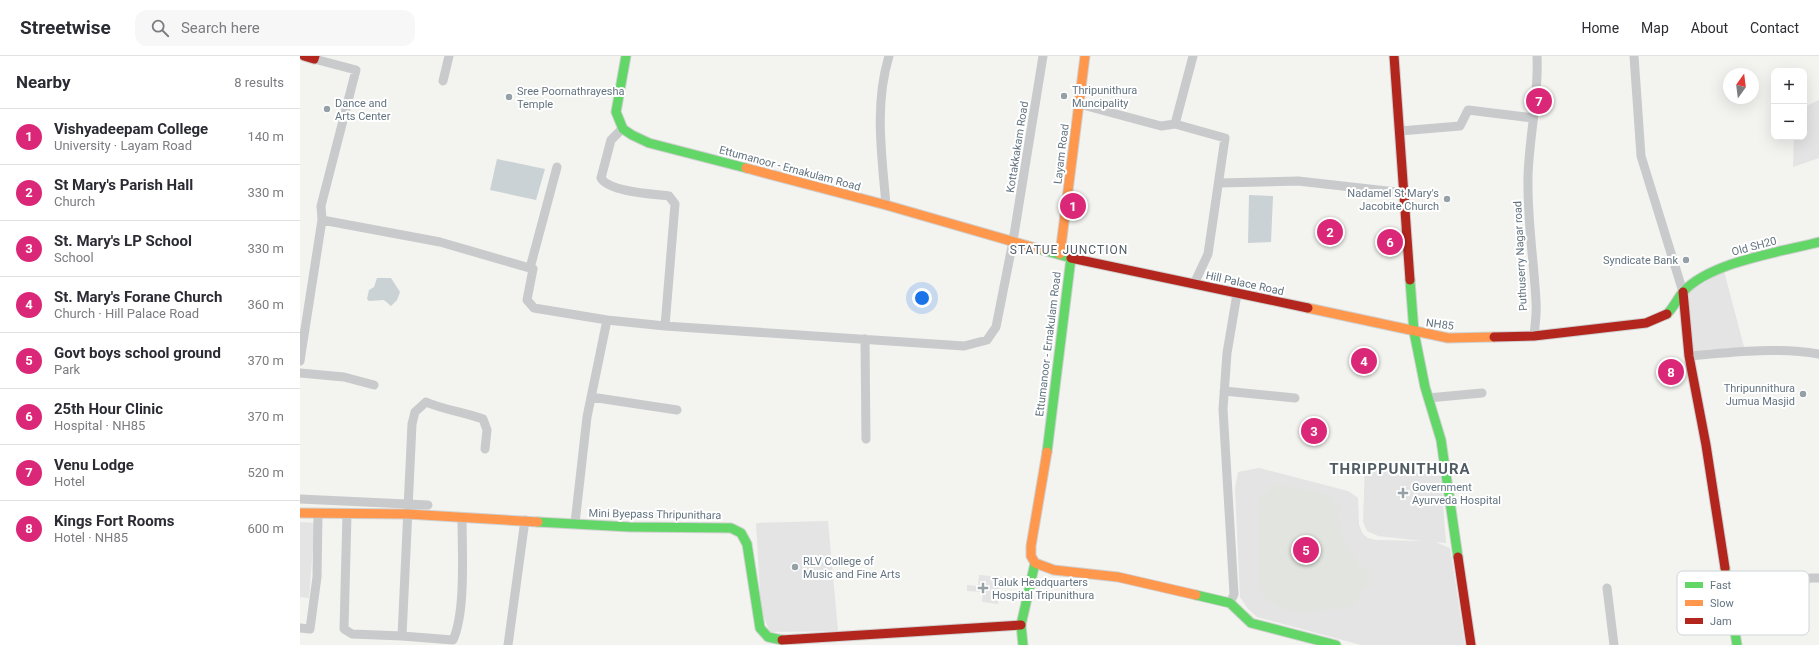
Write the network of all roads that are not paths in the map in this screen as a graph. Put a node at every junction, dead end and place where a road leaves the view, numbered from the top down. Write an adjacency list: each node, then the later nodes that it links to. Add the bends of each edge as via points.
1 (304, 56): 11 (main road)
2 (448, 56): 12 (street)
3 (626, 56): 16 (main road, via 616,112 617,121)
4 (889, 56): 21 (street, via 883,74 879,117)
5 (1043, 56): 23 (street, Kottakkakam Road)
6 (1085, 56): 13 (main road, Layam Road)
7 (1193, 56): 15 (street)
8 (1394, 56): 17 (main road, NH85 / NH85)
9 (1537, 56): 14 (street, Puthuserry Nagar road, via 1538,89)
10 (1634, 56): 30 (street, via 1641,156)
11 (315, 57): 22 (street, via 356,70 321,206)
12 (443, 81)
13 (1079, 104): 15 (street, via 1161,126); 25 (main road, Layam Road)
14 (1533, 118): 17 (street, via 1468,110 1460,126); 37 (street, Puthuserry Nagar road, via 1528,178 1528,227 1536,304)
15 (1175, 124): 19 (street, via 1226,138)
16 (622, 129): 21 (main road, Ettumanoor - Ernakulam Road, via 631,136 649,143); 34 (street, via 611,140 601,178 603,182 619,189 669,196 674,204)
17 (1400, 131): 20 (main road, NH85 / NH85)
18 (557, 167): 27 (street)
19 (1219, 183): 20 (street, via 1298,181); 29 (street, via 1208,254)
20 (1405, 193): 35 (main road, NH85 / NH85)
21 (886, 205): 23 (main road, Ettumanoor - Ernakulam Road)
22 (322, 220): 27 (street, via 440,242); 31 (street)
23 (1013, 242): 25 (main road, Ettumanoor - Ernakulam Road); 38 (street, Kottakkakam Road, via 996,327 987,340 964,346)
24 (1819, 242): 28 (main road, Old SH20, via 1736,263 1710,272)
25 (1060, 254): 26 (main road, Ettumanoor - Ernakulam Road)
26 (1071, 258): 29 (main road, Hill Palace Road); 63 (main road, Ettumanoor - Ernakulam Road, via 1047,452 1031,546 1031,556)
27 (530, 268): 33 (street, Kottakkakam Road, via 533,270 527,300 534,308)
28 (1698, 281): 30 (main road, NH85 / NH85)
29 (1194, 284): 32 (main road, Hill Palace Road)
30 (1683, 292): 37 (main road, NH85 / NH85, via 1666,315 1646,323); 40 (main road)
31 (305, 294): 36 (street)
32 (1236, 294): 35 (main road, Hill Palace Road); 44 (street, via 1226,353)
33 (607, 320): 34 (street, Kottakkakam Road); 46 (street)
34 (665, 326): 38 (street, Kottakkakam Road)
35 (1414, 332): 37 (main road, NH85 / NH85, via 1448,338); 48 (main road)
36 (301, 336): 41 (street)
37 (1534, 336)
38 (865, 339): 50 (street)
39 (1819, 354): 40 (street, via 1747,350)
40 (1689, 356): 64 (main road)
41 (300, 361)
42 (300, 373): 43 (street, via 344,377)
43 (374, 386)
44 (1224, 392): 47 (street); 66 (street, via 1234,594)
45 (1482, 393): 48 (street)
46 (591, 397): 49 (street); 62 (street)
47 (1295, 398)
48 (1428, 398): 75 (main road, via 1441,440)
49 (677, 410)
50 (866, 439)
51 (485, 449): 54 (street, via 487,430 483,419 426,402 415,412 412,424)
52 (300, 499): 53 (street)
53 (340, 501): 54 (street); 58 (street)
54 (408, 504): 55 (street); 59 (street)
55 (428, 505)
56 (300, 513): 57 (main road, Mini Byepass Thripunithara)
57 (318, 514): 58 (main road, Mini Byepass Thripunithara); 68 (street, via 317,577 310,628)
58 (343, 514): 59 (main road, Mini Byepass Thripunithara); 70 (street, via 344,629 352,634)
59 (407, 514): 60 (main road, Mini Byepass Thripunithara); 70 (street)
60 (462, 518): 61 (main road, Mini Byepass Thripunithara); 70 (street, via 461,599 457,632 453,640)
61 (525, 520): 62 (main road, Mini Byepass Thripunithara); 72 (street)
62 (575, 523): 71 (main road, Mini Byepass Thripunithara, via 630,527 723,527 737,530 742,533 747,544 759,623 766,636 785,640)
63 (1035, 563): 66 (main road, via 1054,570 1118,577); 67 (main road)
64 (1725, 571)
65 (1607, 588): 76 (street)
66 (1230, 603): 74 (main road, via 1251,623)
67 (1021, 625): 71 (main road, Mini Byepass Thripunithara); 73 (main road)
68 (300, 628)
69 (1735, 635): 77 (main road)
70 (402, 636)
71 (832, 641)
72 (508, 645)
73 (1023, 645)
74 (1336, 645)
75 (1471, 645)
76 (1614, 645)
77 (1737, 645)

